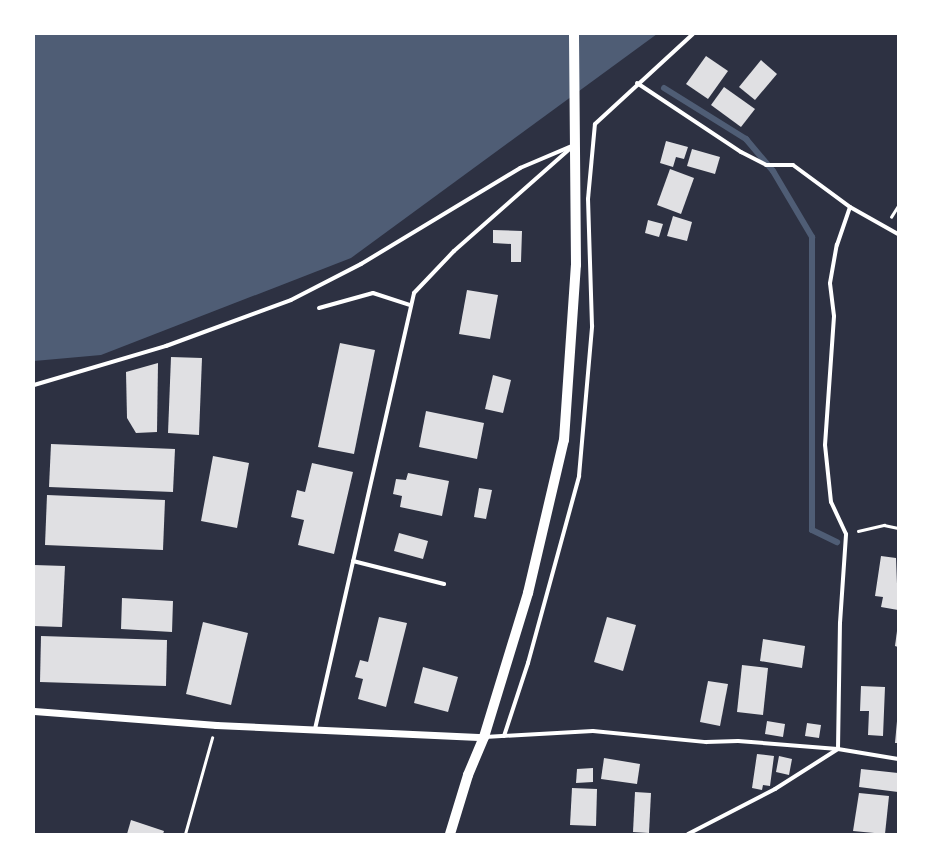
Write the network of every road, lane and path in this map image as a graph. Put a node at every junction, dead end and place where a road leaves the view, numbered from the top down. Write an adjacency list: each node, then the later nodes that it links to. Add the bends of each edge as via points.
1 (574, 34): 4 (main road)
2 (693, 34): 3 (street)
3 (637, 83): 5 (street, via 766,165 792,164); 17 (street, via 595,124 588,199 592,326 579,476 528,663)
4 (575, 144): 7 (street, via 454,251 414,294); 9 (street, via 520,168 361,264 291,300 166,346); 18 (main road, via 576,264 564,440 528,593)
5 (850, 207): 6 (street); 11 (street, via 837,245 830,283 834,316 825,445 830,502)
6 (898, 234)
7 (412, 306): 8 (street, via 373,293); 12 (street)
8 (319, 308)
9 (34, 385)
10 (898, 528): 11 (path, via 884,525)
11 (846, 534): 19 (street, via 840,623)
12 (353, 561): 13 (street); 16 (street)
13 (444, 584)
14 (34, 711): 15 (street)
15 (216, 724): 16 (street); 21 (path)
16 (315, 729): 18 (street)
17 (504, 736): 18 (street); 19 (street, via 593,731 706,742 738,741)
18 (484, 737): 22 (main road, via 468,776)
19 (838, 749): 20 (street); 23 (street, via 775,789)
20 (898, 759)
21 (185, 834)
22 (450, 834)
23 (688, 834)

